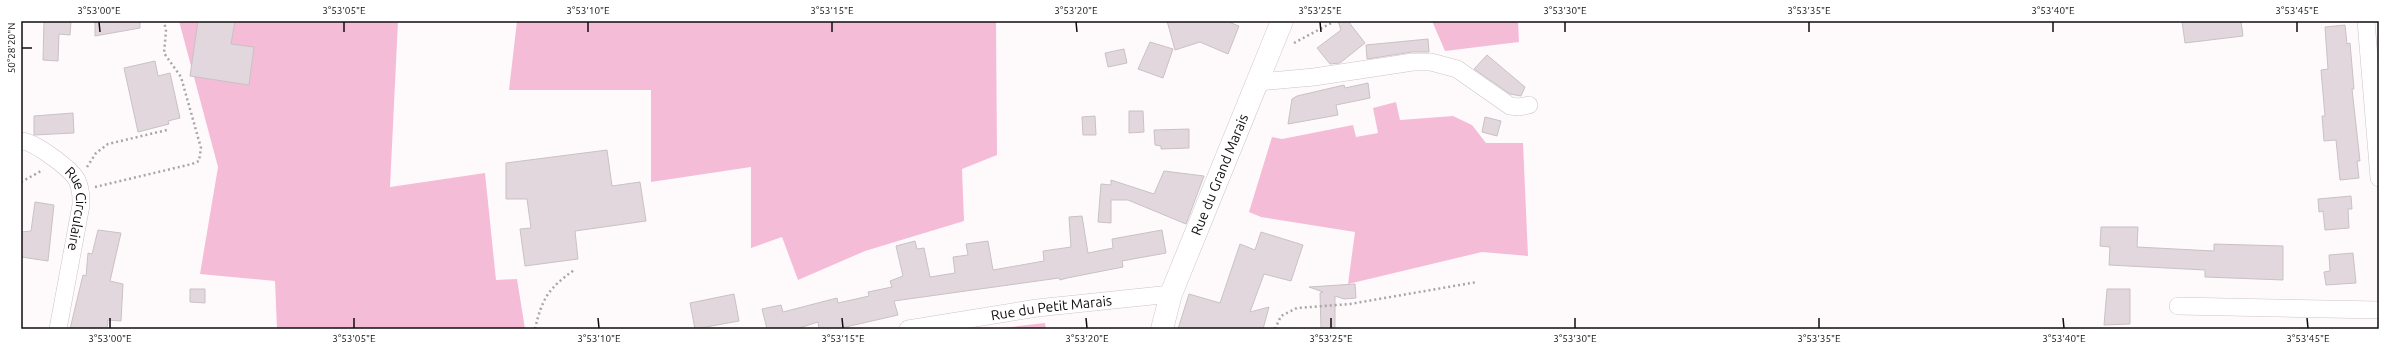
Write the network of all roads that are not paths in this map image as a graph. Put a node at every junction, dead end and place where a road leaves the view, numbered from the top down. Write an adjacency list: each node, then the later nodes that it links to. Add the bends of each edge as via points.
1 (1282, 21): 3 (street, Rue du Grand Marais)
2 (2366, 21): 6 (street)
3 (1258, 82): 4 (street, via 1314,78 1413,62 1431,62 1457,69 1510,106 1519,108); 7 (street, Rue du Grand Marais)
4 (1529, 105)
5 (21, 141): 10 (street, Rue Circulaire, via 39,147 76,178 79,187 81,205)
6 (2379, 178)
7 (1172, 294): 11 (street, Rue du Petit Marais, via 1037,308); 12 (street, Rue du Grand Marais)
8 (2178, 306): 9 (street)
9 (2379, 310)
10 (58, 329)
11 (908, 329)
12 (1162, 329)

